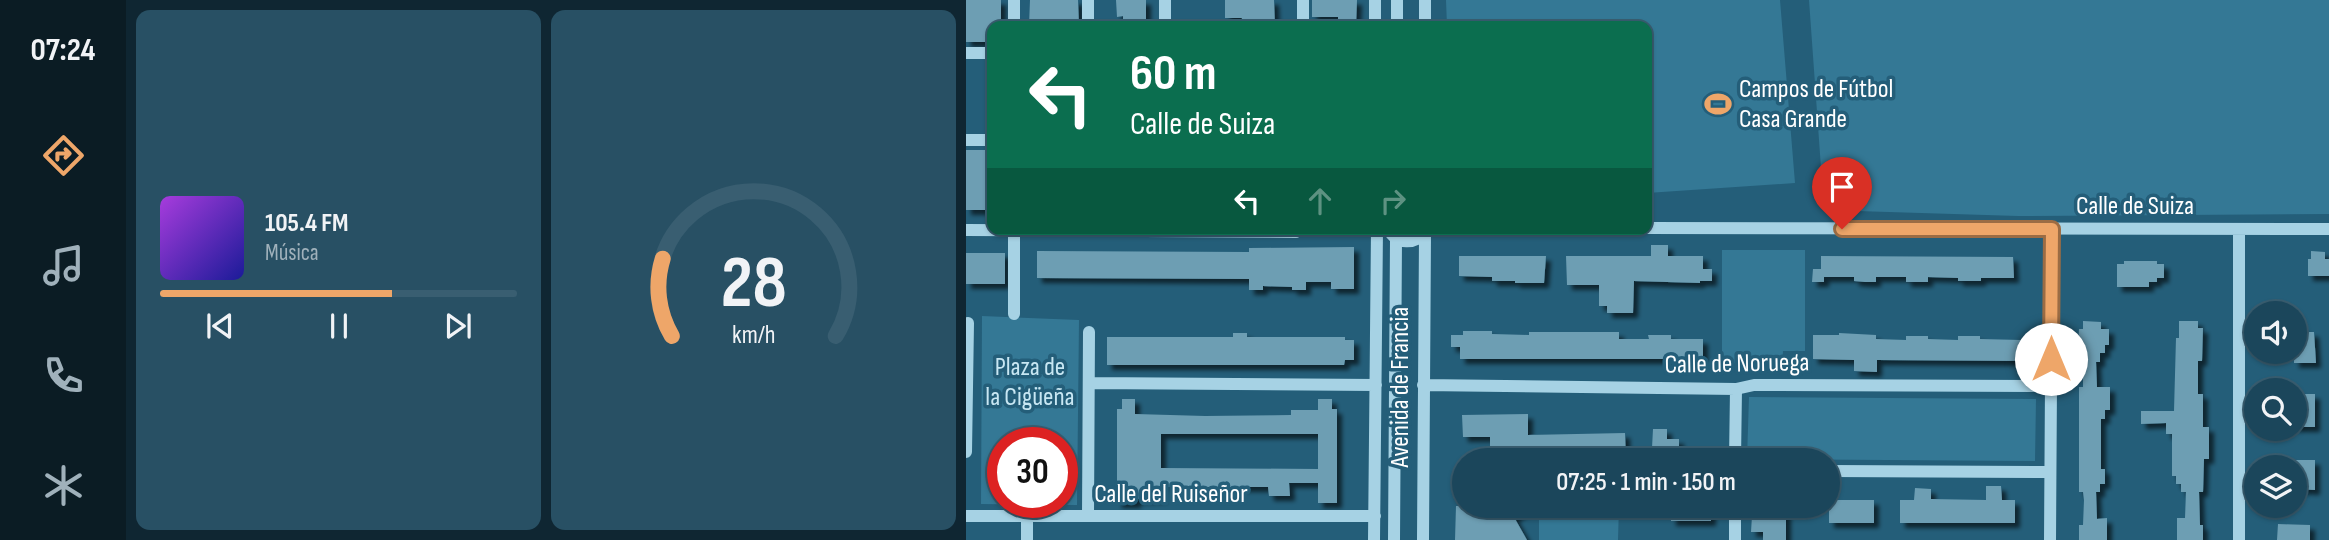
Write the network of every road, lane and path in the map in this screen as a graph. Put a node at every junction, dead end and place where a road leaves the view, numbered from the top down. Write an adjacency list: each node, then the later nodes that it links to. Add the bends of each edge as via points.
1 (1014, 0): 8 (street)
2 (1088, 0): 9 (street)
3 (1165, 0): 10 (street)
4 (1303, 0): 11 (street)
5 (1375, 0): 12 (street)
6 (1397, 0): 13 (street)
7 (1425, 0): 14 (street)
8 (1014, 21)
9 (1088, 21)
10 (1165, 21)
11 (1303, 21)
12 (1375, 21)
13 (1396, 21)
14 (1425, 21)
15 (966, 53): 16 (street)
16 (987, 53)
17 (966, 140): 18 (street)
18 (987, 140)
19 (1652, 228): 20 (street, Calle de Suiza)
20 (2052, 229): 21 (street, Calle de Suiza); 38 (street)
21 (2239, 229): 22 (street, Calle de Suiza); 57 (street)
22 (2329, 229)
23 (966, 230): 24 (street)
24 (987, 230)
25 (1014, 235): 31 (street)
26 (1377, 235): 35 (street)
27 (1392, 235): 53 (street, Avenida de Francia)
28 (1394, 235): 29 (street, Avenida de Francia, via 1406,242)
29 (1423, 235)
30 (1427, 235): 37 (street, Avenida de Francia)
31 (1014, 314)
32 (968, 323): 36 (street)
33 (1089, 332): 34 (street)
34 (1089, 383): 35 (street); 47 (street)
35 (1376, 384): 48 (street)
36 (966, 385): 41 (street)
37 (1423, 385): 39 (street, Calle de Noruega); 54 (street, Avenida de Francia)
38 (2051, 386): 39 (street, Calle de Noruega, via 1754,385); 43 (street)
39 (1735, 389): 40 (street)
40 (1735, 448)
41 (966, 452)
42 (1840, 471): 43 (street)
43 (2050, 472): 56 (street)
44 (966, 516): 45 (street, Calle del Ruiseñor)
45 (987, 516)
46 (1078, 516): 47 (street, Calle del Ruiseñor)
47 (1088, 516): 48 (street, Calle del Ruiseñor)
48 (1375, 516): 52 (street)
49 (1027, 518): 51 (street)
50 (1735, 518): 55 (street)
51 (1027, 540)
52 (1374, 540)
53 (1394, 540)
54 (1423, 540)
55 (1735, 540)
56 (2049, 540)
57 (2239, 540)

